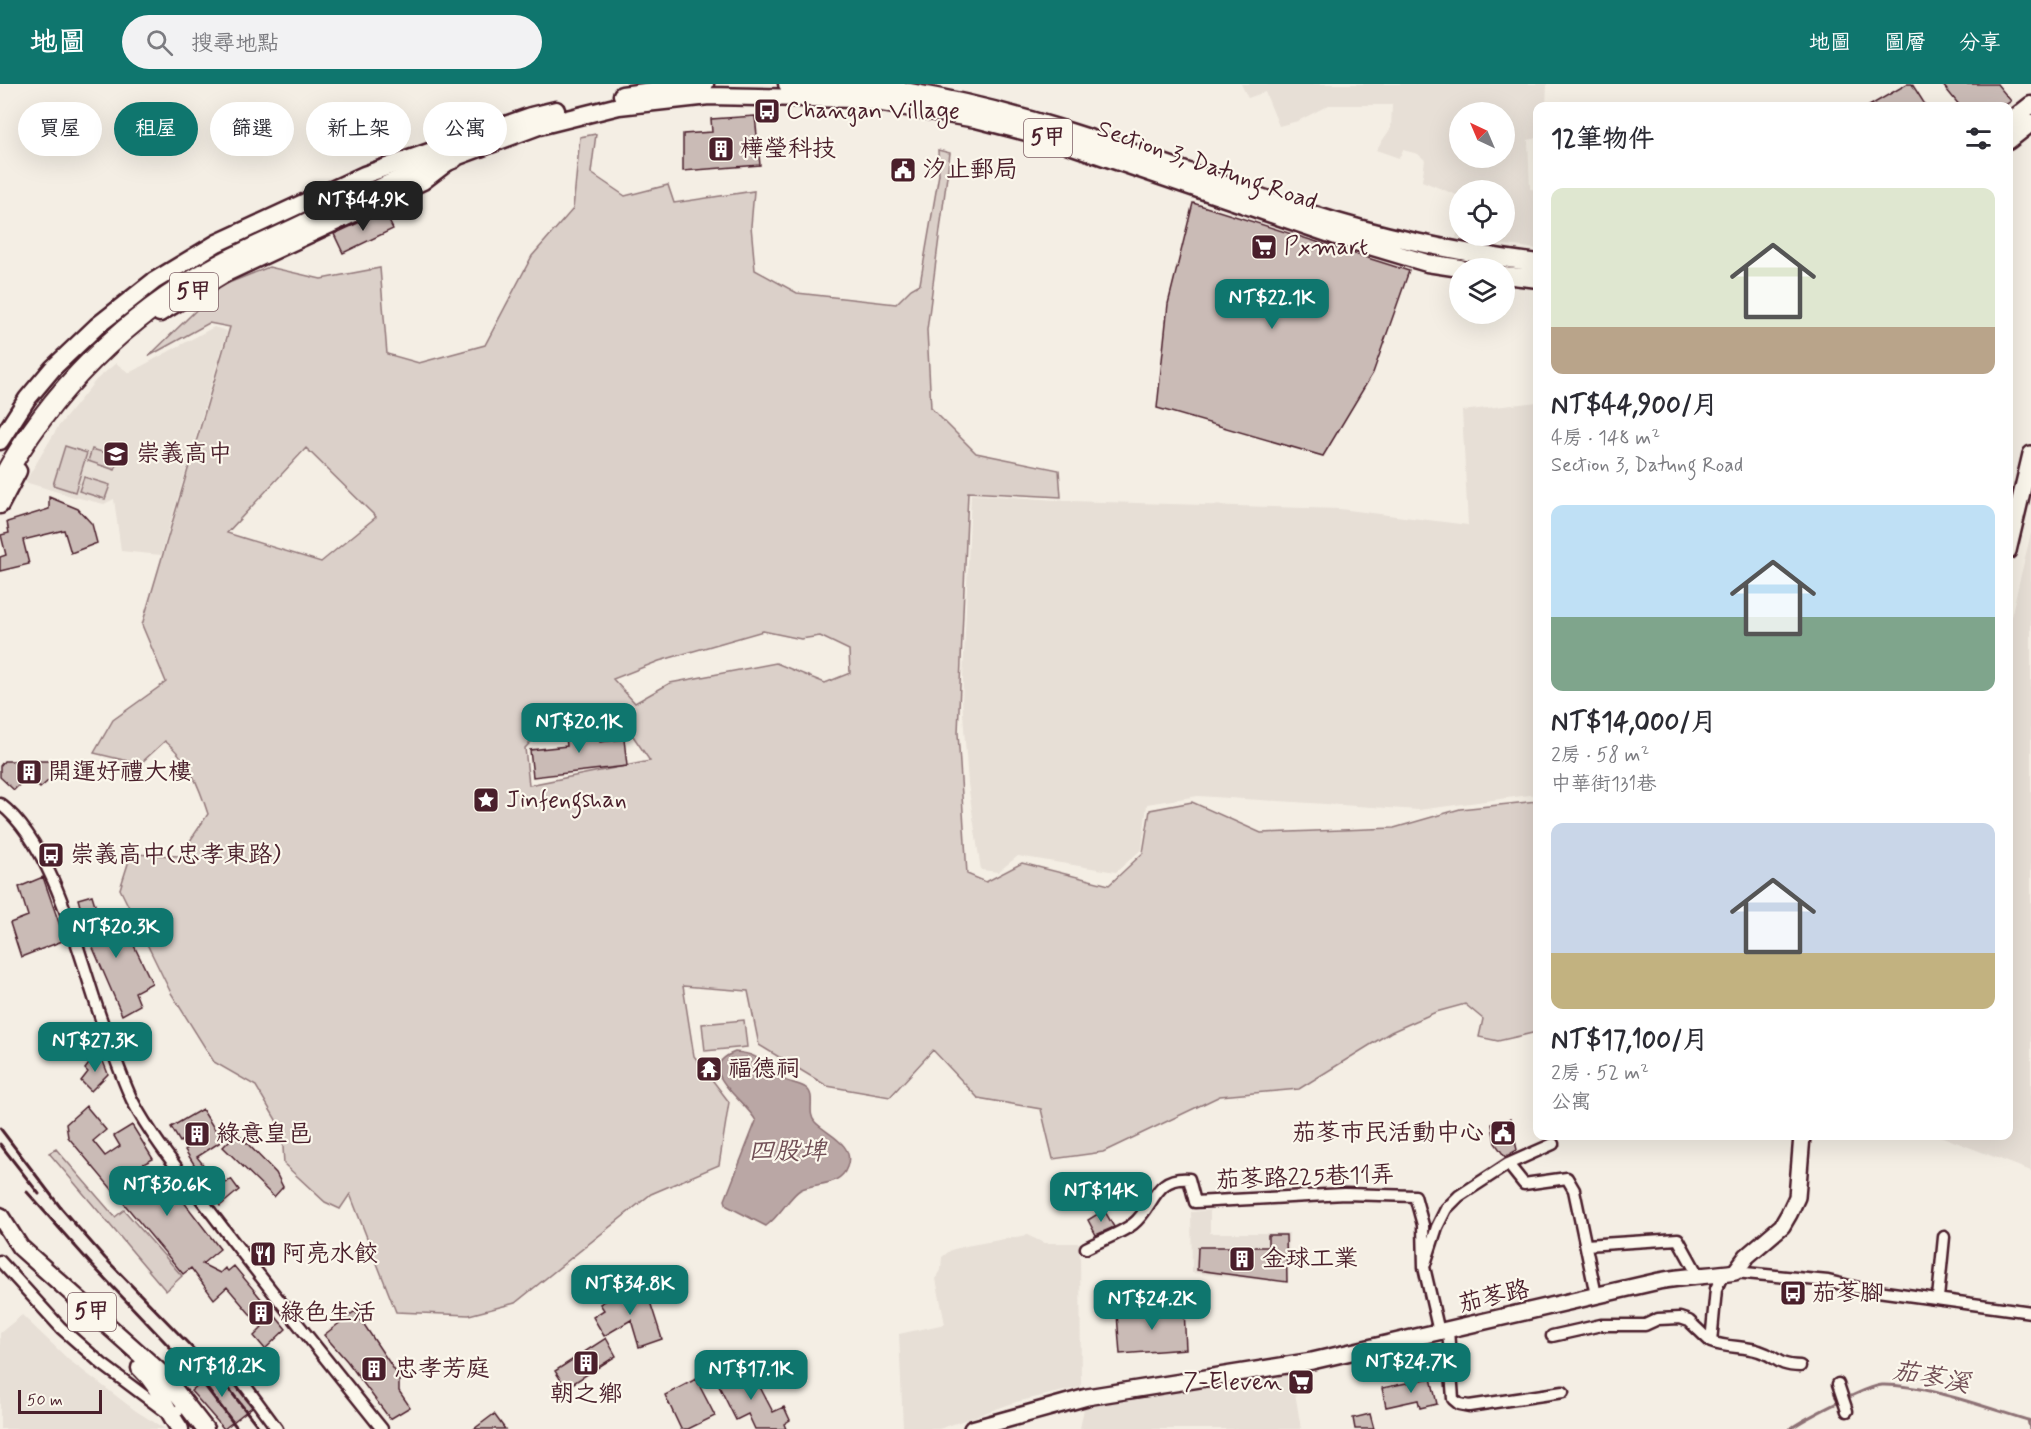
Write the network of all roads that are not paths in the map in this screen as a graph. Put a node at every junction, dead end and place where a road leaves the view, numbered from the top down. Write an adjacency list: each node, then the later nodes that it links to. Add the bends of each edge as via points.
1 (705, 84): 7 (main road, via 615,95 531,116)
2 (788, 84): 9 (main road, Section 3, Datung Road / 5甲, via 909,92 979,107 1049,125 1310,213 1444,249)
3 (2031, 105): 4 (main road)
4 (2013, 119)
5 (2031, 123): 6 (main road)
6 (2013, 137)
7 (420, 157): 13 (highway, via 229,251 144,302 66,372)
8 (453, 158): 10 (main road, Section 3, Datung Road / 5甲, via 539,126 619,106 708,96 859,99 966,117 1046,137 1336,236); 13 (highway, via 400,179 217,267 134,323 87,363); 17 (main road, Section 3, Datung Road / 5甲, via 423,181 226,273 158,315 106,356 54,417 36,440)
9 (1533, 262)
10 (1449, 266)
11 (1515, 276): 12 (main road)
12 (1533, 278)
13 (14, 438): 15 (highway); 16 (highway)
14 (2031, 454): 18 (street)
15 (0, 465)
16 (0, 484)
17 (0, 505)
18 (2013, 530)
19 (0, 804): 48 (street, via 40,854 61,898 102,1022 133,1100 237,1247)
20 (1802, 1140): 30 (street, via 1797,1197 1789,1214 1782,1226)
21 (1553, 1144): 22 (street)
22 (1508, 1164): 26 (street, via 1524,1184 1567,1178 1574,1190); 29 (street, via 1446,1209)
23 (0, 1216): 42 (main road, 5甲, via 20,1247 162,1374)
24 (0, 1231): 44 (main road, 5甲, via 10,1249 40,1279 153,1380)
25 (1944, 1237): 33 (street)
26 (1586, 1245): 31 (street, via 1678,1239); 32 (street)
27 (1086, 1248): 29 (street, 茄苳路225巷11弄, via 1134,1224 1164,1183 1178,1178 1189,1179 1195,1202 1345,1194 1415,1196 1423,1225)
28 (0, 1261): 44 (street, via 61,1328)
29 (1424, 1267): 35 (street)
30 (1729, 1273): 31 (street, 茄苳路); 33 (street, 茄苳路, via 1828,1281); 37 (street, via 1716,1289)
31 (1699, 1277): 32 (street, 茄苳路, via 1685,1276)
32 (1596, 1295): 35 (street, 茄苳路)
33 (1938, 1298): 34 (street, 茄苳路)
34 (2031, 1312)
35 (1444, 1331): 41 (street, via 1454,1399 1459,1404 1469,1406); 49 (street, 茄苳路, via 1312,1361 1087,1397)
36 (1552, 1336): 37 (street, via 1601,1325 1645,1325 1658,1319 1680,1318 1689,1321)
37 (1711, 1342): 38 (street, via 1759,1350 1777,1363)
38 (1800, 1366)
39 (241, 1380): 47 (street)
40 (1838, 1384): 43 (street)
41 (1563, 1392)
42 (187, 1405): 44 (street); 46 (main road, 5甲)
43 (1847, 1411)
44 (170, 1415): 45 (main road, 5甲)
45 (180, 1429)
46 (205, 1429)
47 (277, 1429)
48 (382, 1429)
49 (972, 1429)

